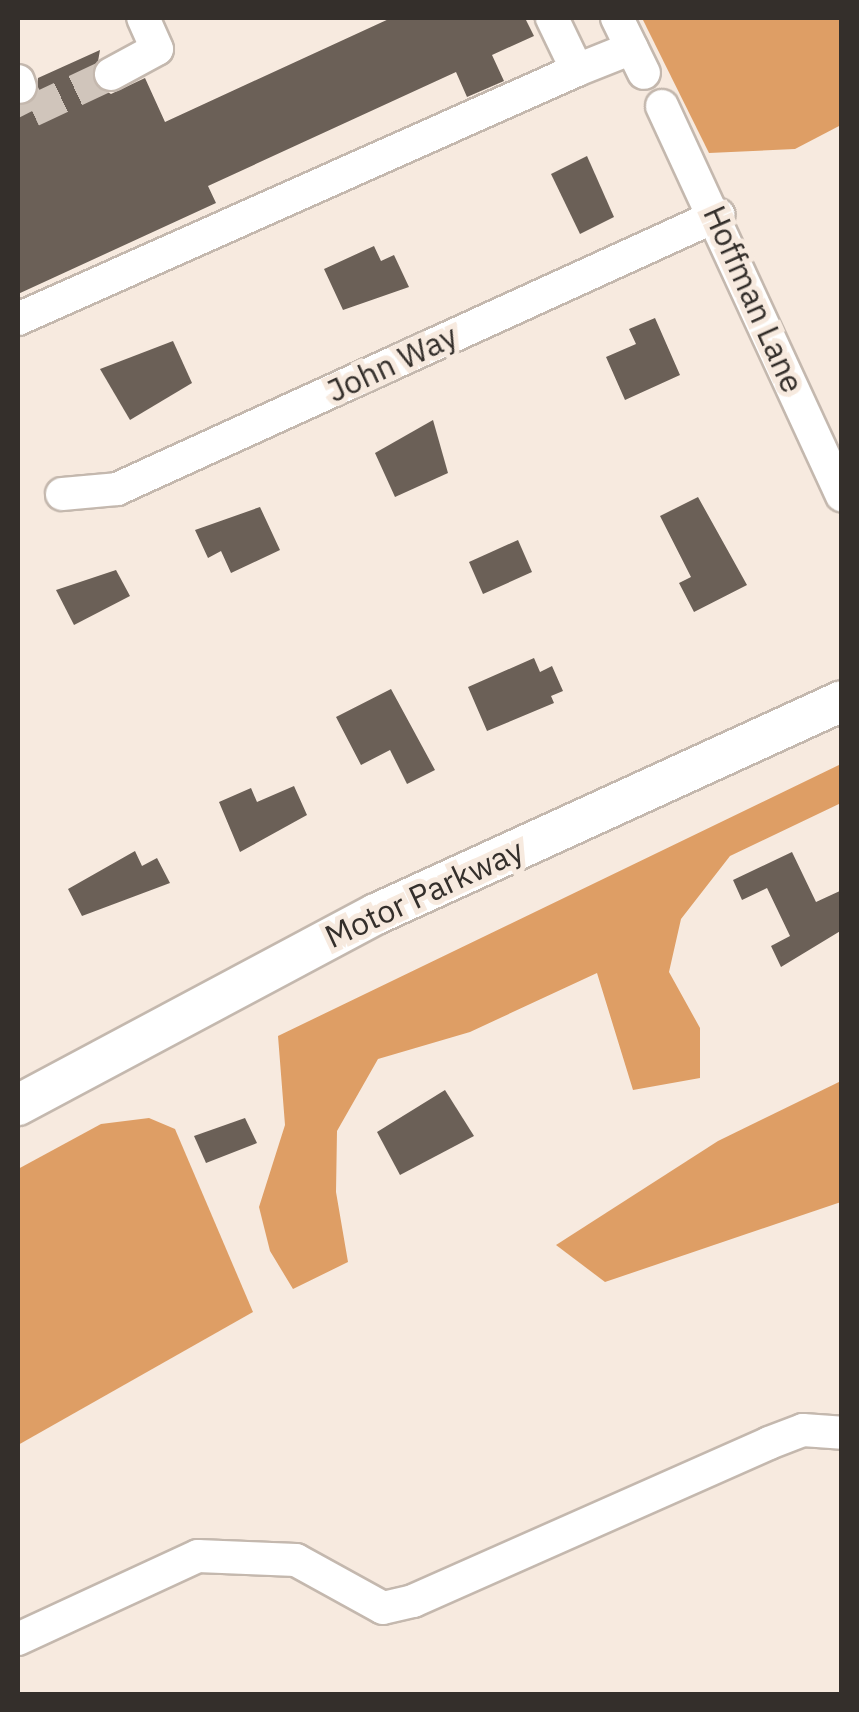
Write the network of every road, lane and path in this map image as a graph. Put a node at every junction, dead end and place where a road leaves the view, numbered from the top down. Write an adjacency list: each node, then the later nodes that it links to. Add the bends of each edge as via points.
1 (142, 18): 5 (street, via 157,49)
2 (552, 18): 4 (street)
3 (618, 18): 4 (street, via 638,60)
4 (577, 70): 8 (street)
5 (111, 74)
6 (662, 106): 7 (street, Hoffman Lane)
7 (718, 215): 9 (street, John Way, via 117,489); 10 (street, Hoffman Lane)
8 (18, 320)
9 (62, 494)
10 (842, 495)
11 (842, 701): 12 (main road, Motor Parkway, via 362,921)
12 (18, 1105)
13 (842, 1434): 14 (street, via 803,1430 769,1443 413,1601 383,1608 296,1560 198,1556)
14 (18, 1639)

